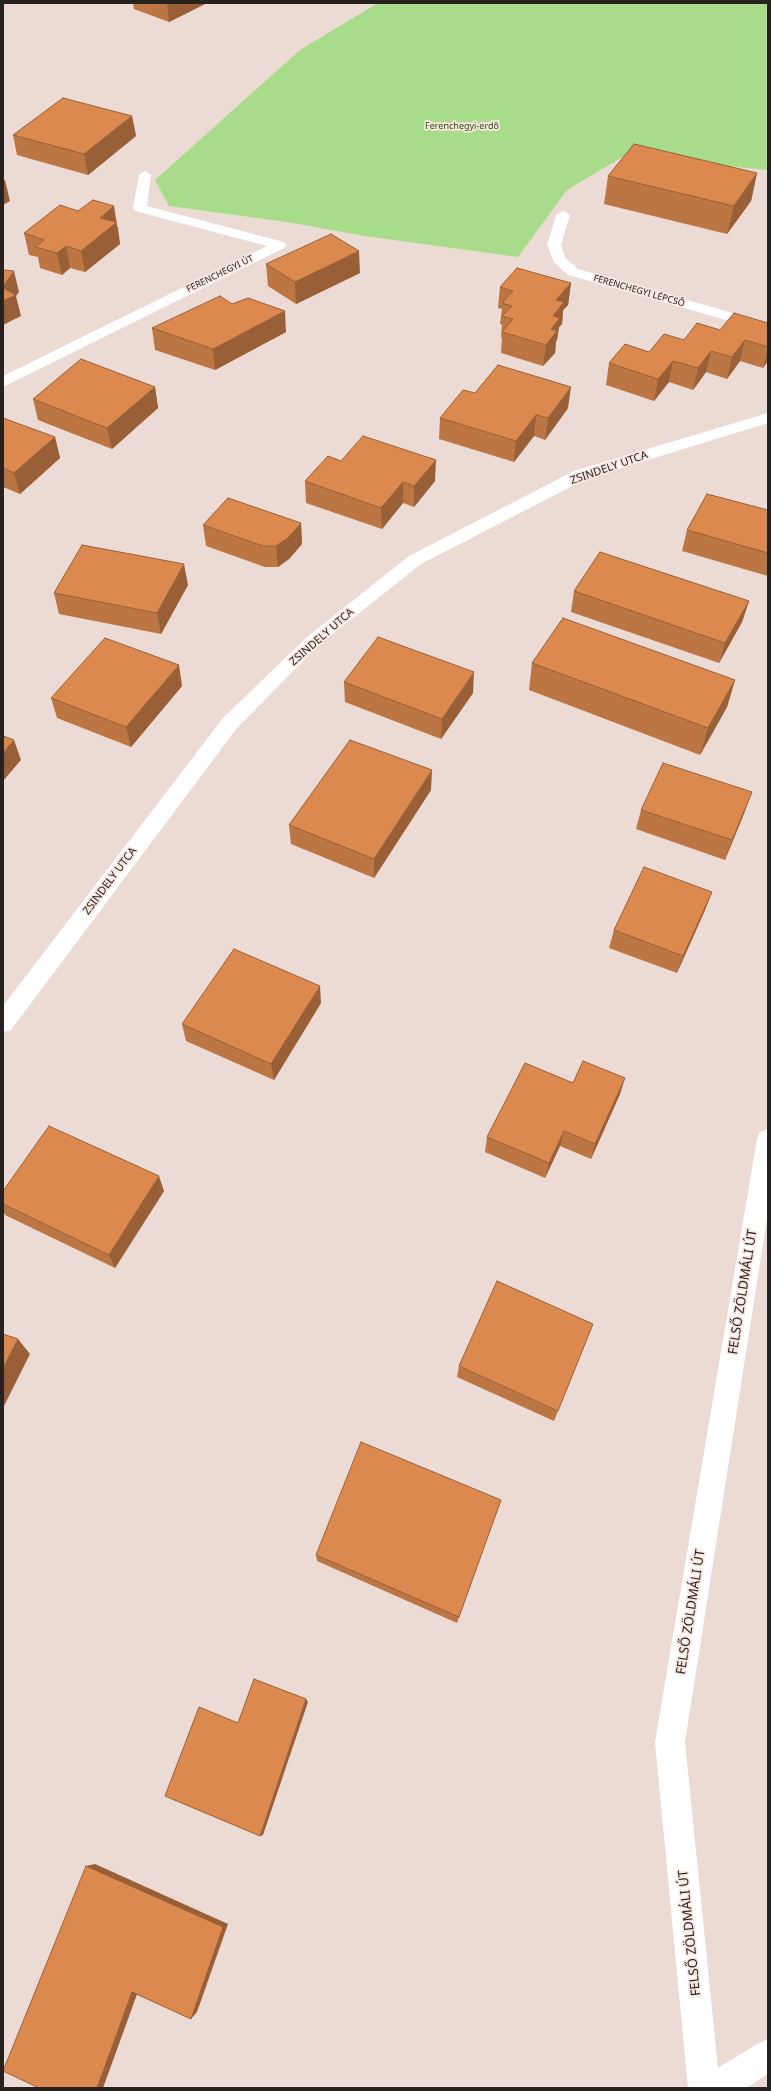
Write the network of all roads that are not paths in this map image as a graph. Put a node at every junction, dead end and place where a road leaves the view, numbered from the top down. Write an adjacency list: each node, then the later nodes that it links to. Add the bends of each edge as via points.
1 (145, 174): 4 (street, FERENCHEGYI ÚT, via 140,208 279,245)
2 (563, 215): 3 (street, FERENCHEGYI LÉPCSŐ, via 554,245 559,259 573,272)
3 (768, 328)
4 (3, 382)
5 (768, 418): 6 (street, ZSINDELY UTCA, via 580,475 409,565 313,641 230,723)
6 (3, 1023)
7 (768, 1139): 9 (street, FELSŐ ZÖLDMÁLI ÚT, via 670,1742)
8 (768, 2055): 10 (street)
9 (704, 2088)
10 (717, 2088)

